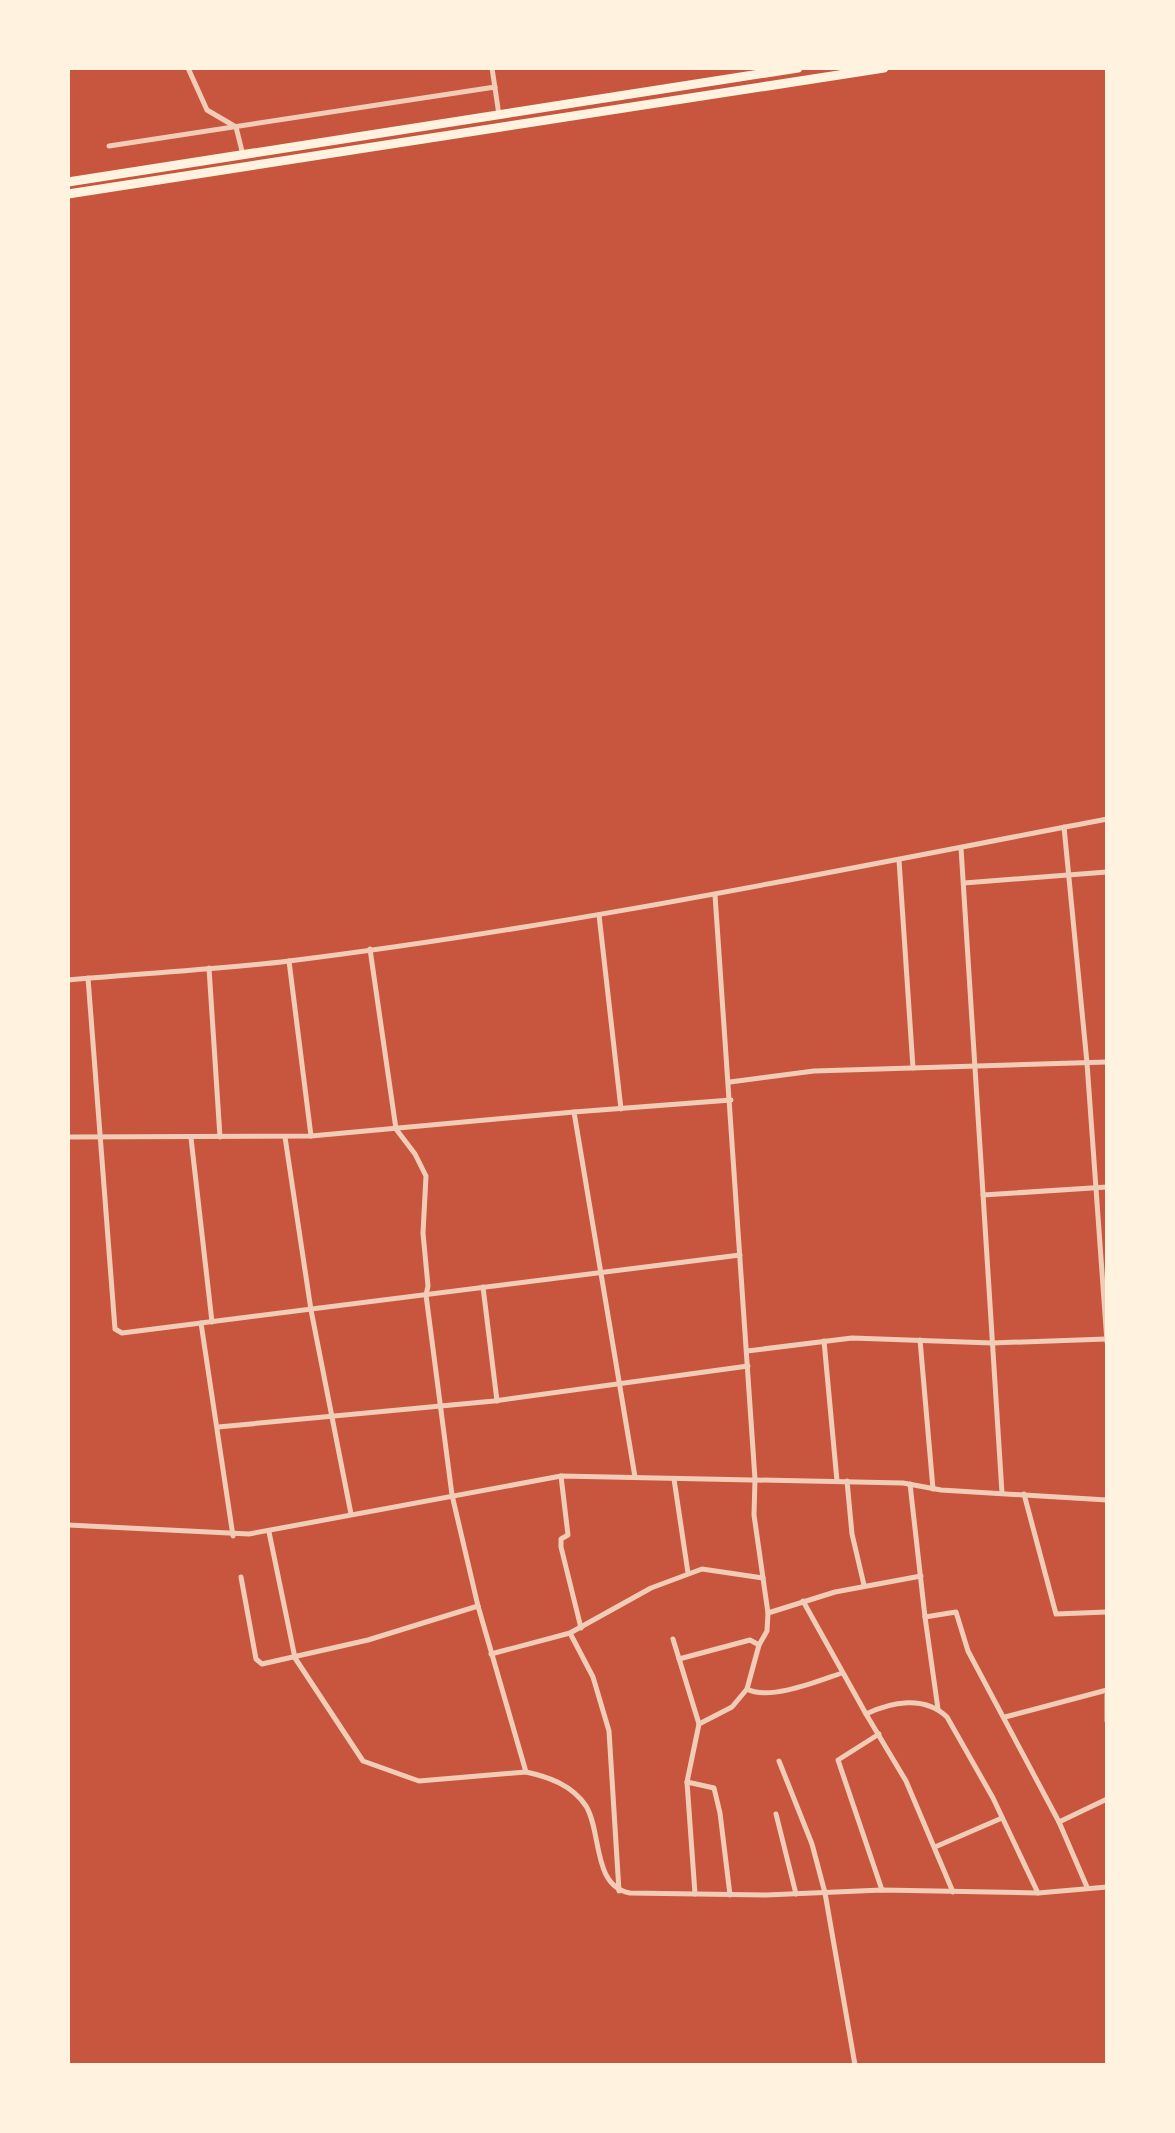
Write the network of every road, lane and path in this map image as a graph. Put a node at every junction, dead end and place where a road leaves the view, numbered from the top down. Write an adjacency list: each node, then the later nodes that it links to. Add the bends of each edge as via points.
1 (188, 68): 7 (street, via 207,110)
2 (492, 68): 5 (street)
3 (798, 68): 6 (highway)
4 (884, 68): 11 (highway)
5 (495, 87): 6 (street); 7 (street)
6 (499, 115): 9 (highway)
7 (236, 127): 8 (street); 9 (street)
8 (109, 146)
9 (243, 155): 10 (highway)
10 (68, 182)
11 (68, 194)
12 (1107, 819): 13 (street)
13 (1064, 827): 14 (street); 17 (street)
14 (961, 848): 15 (street); 18 (street)
15 (898, 860): 19 (street); 29 (street)
16 (1107, 872): 17 (street)
17 (1068, 875): 18 (street); 27 (street)
18 (964, 883): 28 (street)
19 (715, 895): 20 (street); 30 (street)
20 (599, 915): 21 (street); 32 (street)
21 (370, 949): 22 (street); 34 (street)
22 (289, 961): 23 (street); 36 (street)
23 (209, 968): 24 (street); 40 (street)
24 (88, 978): 25 (street); 35 (street)
25 (68, 980)
26 (1107, 1062): 27 (street)
27 (1087, 1063): 28 (street); 42 (street)
28 (977, 1065): 29 (street); 43 (street)
29 (913, 1068): 30 (street, via 814,1071)
30 (730, 1082): 31 (street)
31 (731, 1100): 32 (street); 44 (street)
32 (621, 1109): 33 (street)
33 (574, 1112): 34 (street); 46 (street)
34 (396, 1129): 36 (street); 48 (street, via 426,1176)
35 (98, 1136): 37 (street); 39 (street); 51 (street, via 115,1329 122,1333)
36 (311, 1136): 38 (street)
37 (68, 1137)
38 (285, 1137): 40 (street); 49 (street)
39 (191, 1138): 40 (street); 50 (street)
40 (220, 1138)
41 (1107, 1187): 42 (street)
42 (1096, 1188): 43 (street); 45 (street)
43 (983, 1195): 55 (street)
44 (740, 1255): 46 (street); 56 (street)
45 (1104, 1268): 54 (street)
46 (600, 1272): 47 (street); 58 (street)
47 (483, 1287): 48 (street); 59 (street)
48 (426, 1295): 49 (street); 60 (street)
49 (311, 1310): 50 (street); 61 (street)
50 (212, 1322): 51 (street)
51 (201, 1324): 62 (street)
52 (920, 1340): 53 (street); 55 (street); 70 (street)
53 (824, 1341): 56 (street); 67 (street)
54 (1107, 1341): 55 (street)
55 (992, 1343): 71 (street)
56 (747, 1351): 57 (street)
57 (748, 1366): 58 (street); 66 (street)
58 (619, 1386): 59 (street); 64 (street)
59 (497, 1401): 60 (street)
60 (440, 1406): 61 (street); 73 (street)
61 (330, 1417): 62 (street); 75 (street)
62 (218, 1427): 78 (street)
63 (561, 1476): 64 (street); 73 (street); 89 (street, via 568,1536 561,1539 561,1547)
64 (635, 1477): 65 (street)
65 (674, 1479): 66 (street); 79 (street)
66 (755, 1479): 67 (street); 82 (street, via 754,1515)
67 (837, 1481): 68 (street)
68 (847, 1481): 69 (street); 83 (street, via 852,1534)
69 (909, 1484): 70 (street); 80 (street)
70 (933, 1489): 71 (street)
71 (1002, 1493): 72 (street)
72 (1024, 1494): 74 (street); 86 (street, via 1056,1614)
73 (452, 1495): 75 (street); 85 (street)
74 (1107, 1500)
75 (351, 1514): 77 (street)
76 (68, 1525): 78 (street)
77 (269, 1532): 78 (street); 94 (street)
78 (233, 1536)
79 (688, 1573): 82 (street, via 713,1569); 89 (street, via 631,1598)
80 (921, 1576): 83 (street); 88 (street)
81 (241, 1577): 94 (street, via 259,1663)
82 (763, 1578): 87 (street)
83 (864, 1586): 84 (street)
84 (803, 1601): 87 (street); 96 (street)
85 (478, 1606): 93 (street); 94 (street)
86 (1107, 1612)
87 (768, 1613): 92 (street, via 767,1631)
88 (925, 1617): 99 (street); 101 (street, via 956,1612 968,1651)
89 (581, 1628): 90 (street)
90 (570, 1633): 93 (street); 116 (street, via 593,1677 609,1731)
91 (673, 1639): 95 (street)
92 (759, 1645): 95 (street, via 750,1640); 97 (street)
93 (491, 1654): 106 (street)
94 (295, 1658): 106 (street, via 356,1755 368,1764 419,1781)
95 (679, 1659): 103 (street)
96 (842, 1673): 97 (street, via 772,1693 756,1694); 100 (street)
97 (747, 1689): 103 (street, via 733,1707)
98 (1107, 1693): 101 (street); 102 (street)
99 (938, 1709): 100 (street, via 894,1703); 110 (street, via 952,1723)
100 (866, 1714): 104 (street)
101 (1005, 1717): 111 (street)
102 (1107, 1721)
103 (699, 1724): 107 (street)
104 (879, 1734): 112 (street); 115 (street, via 838,1760)
105 (779, 1762): 118 (street, via 812,1844)
106 (526, 1772): 116 (street, via 564,1785 586,1807 606,1875)
107 (687, 1782): 120 (street); 122 (street, via 714,1788)
108 (1107, 1799): 111 (street)
109 (776, 1814): 121 (street)
110 (1002, 1818): 112 (street); 119 (street)
111 (1059, 1822): 113 (street)
112 (935, 1847): 117 (street)
113 (1087, 1887): 114 (street); 119 (street)
114 (1107, 1887)
115 (882, 1890): 117 (street); 118 (street)
116 (619, 1891): 120 (street)
117 (953, 1892): 119 (street)
118 (825, 1893): 121 (street); 123 (street)
119 (1038, 1893)
120 (695, 1894): 122 (street)
121 (796, 1894): 122 (street)
122 (730, 1895)
123 (855, 2065)

